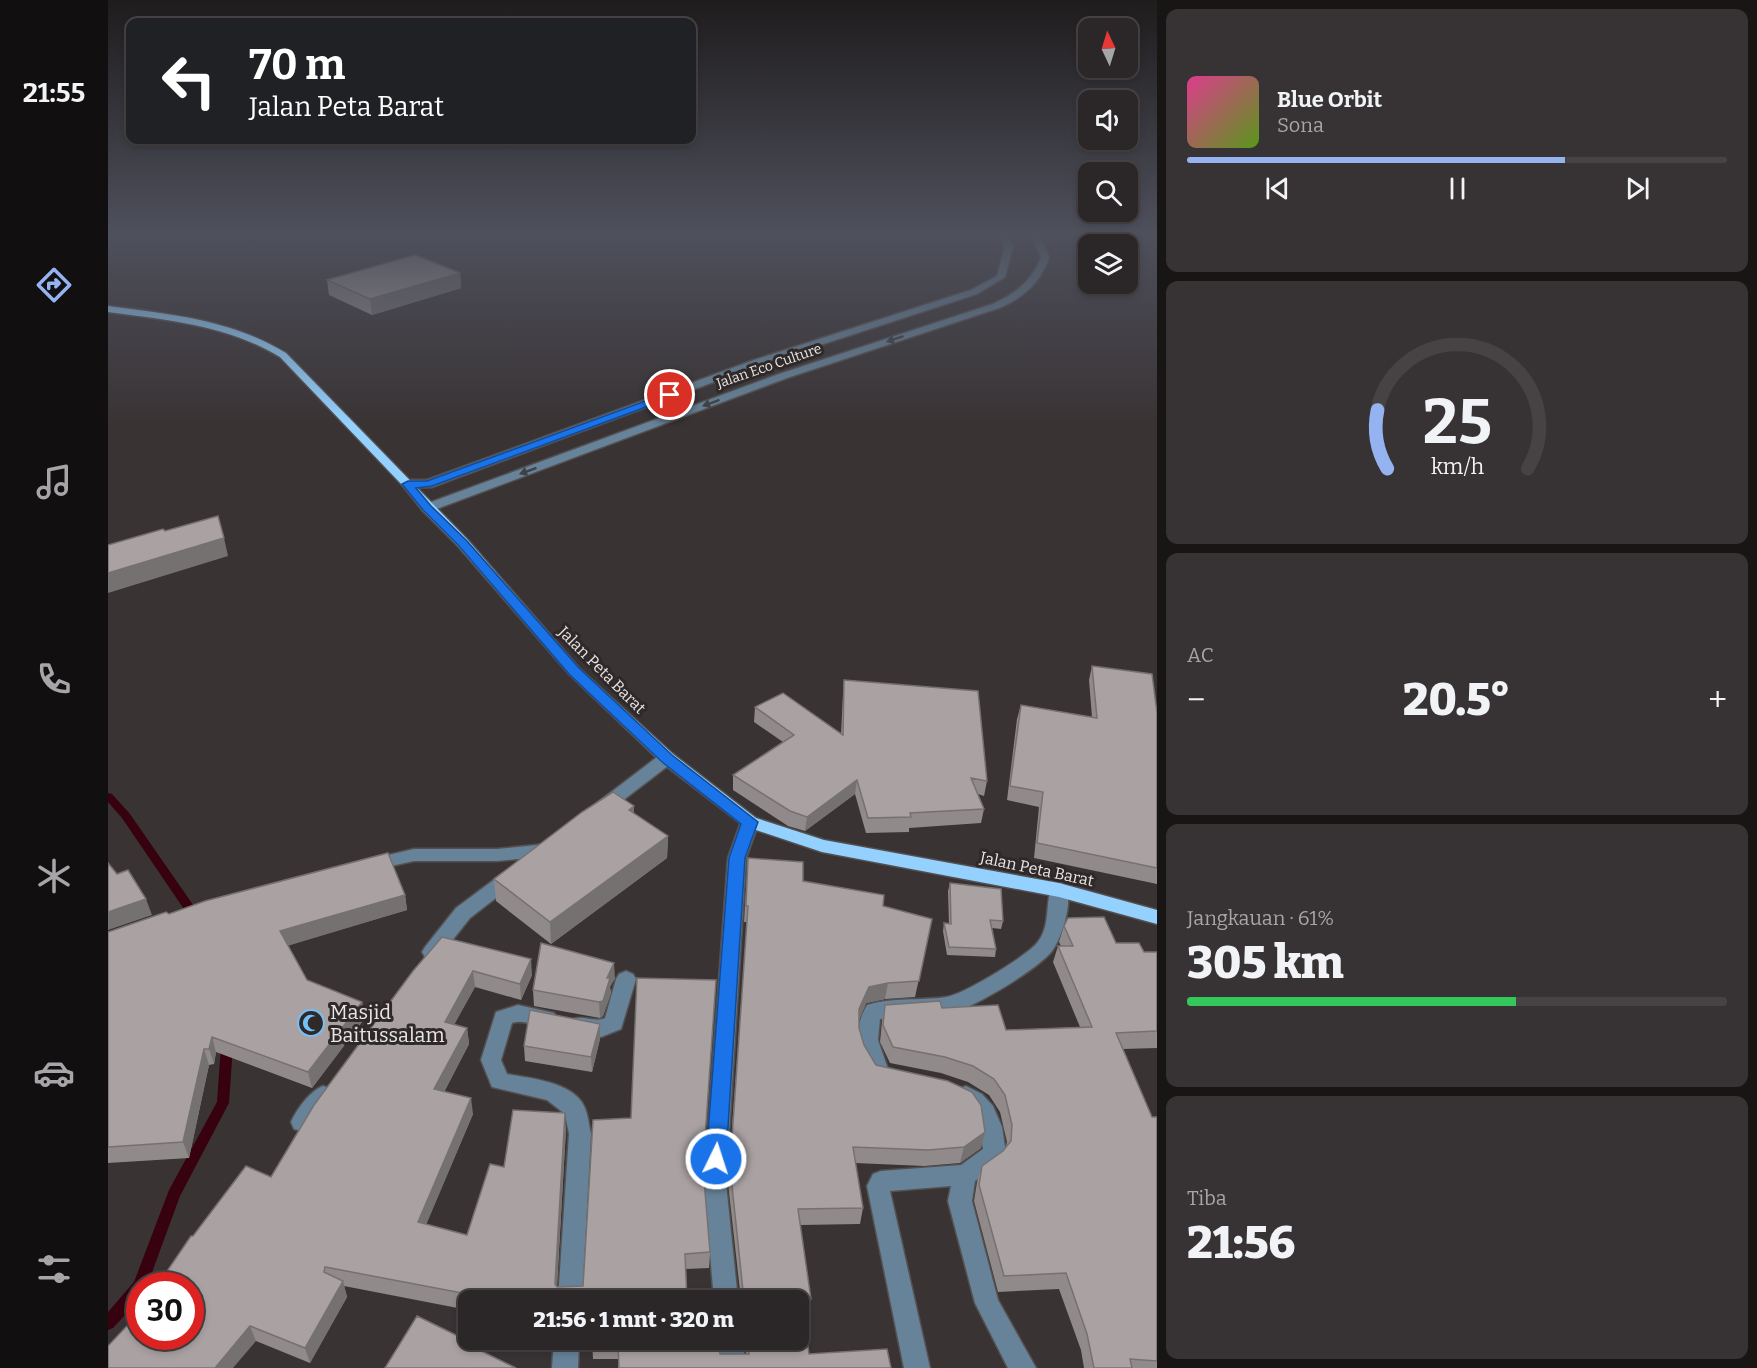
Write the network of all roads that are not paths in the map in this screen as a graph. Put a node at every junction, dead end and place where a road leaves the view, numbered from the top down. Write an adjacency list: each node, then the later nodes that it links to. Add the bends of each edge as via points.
1 (960, 297): 3 (street, Jalan Eco Culture)
2 (1015, 297): 5 (street, Jalan Eco Culture)
3 (951, 300): 5 (street); 6 (street, Jalan Eco Culture, via 758,363 428,484)
4 (108, 309): 6 (main road, Jalan Peta Barat, via 234,330 270,346)
5 (985, 311): 7 (street, Jalan Eco Culture, one-way to 7, via 783,376)
6 (408, 484): 7 (main road, Jalan Peta Barat)
7 (427, 508): 8 (main road, Jalan Peta Barat, via 463,543 574,671)
8 (667, 758): 9 (street); 10 (main road, Jalan Peta Barat)
9 (592, 815)
10 (750, 822): 14 (main road, Jalan Peta Barat, via 822,846); 24 (street, via 737,858 715,1183)
11 (564, 836): 12 (street)
12 (546, 850): 13 (street, via 497,855 414,855); 16 (street, via 463,913)
13 (353, 868)
14 (1059, 890): 15 (main road, Jalan Peta Barat); 18 (street, via 1058,916 1045,948 1006,977 952,1005 874,1011 866,1022 869,1053 881,1073)
15 (1157, 917)
16 (421, 964)
17 (626, 979): 23 (street, via 614,1023 601,1029 518,1013 503,1018 491,1060 499,1081 553,1092 575,1109 580,1134)
18 (892, 1075)
19 (336, 1078): 21 (street)
20 (950, 1087): 22 (street, via 980,1103 992,1129 995,1153)
21 (302, 1122)
22 (966, 1175): 29 (street, via 881,1181 878,1186); 30 (street, via 960,1201 987,1303)
23 (571, 1290)
24 (725, 1290)
25 (566, 1350): 27 (street)
26 (731, 1350): 28 (street)
27 (565, 1368)
28 (733, 1368)
29 (917, 1368)
30 (1023, 1368)

